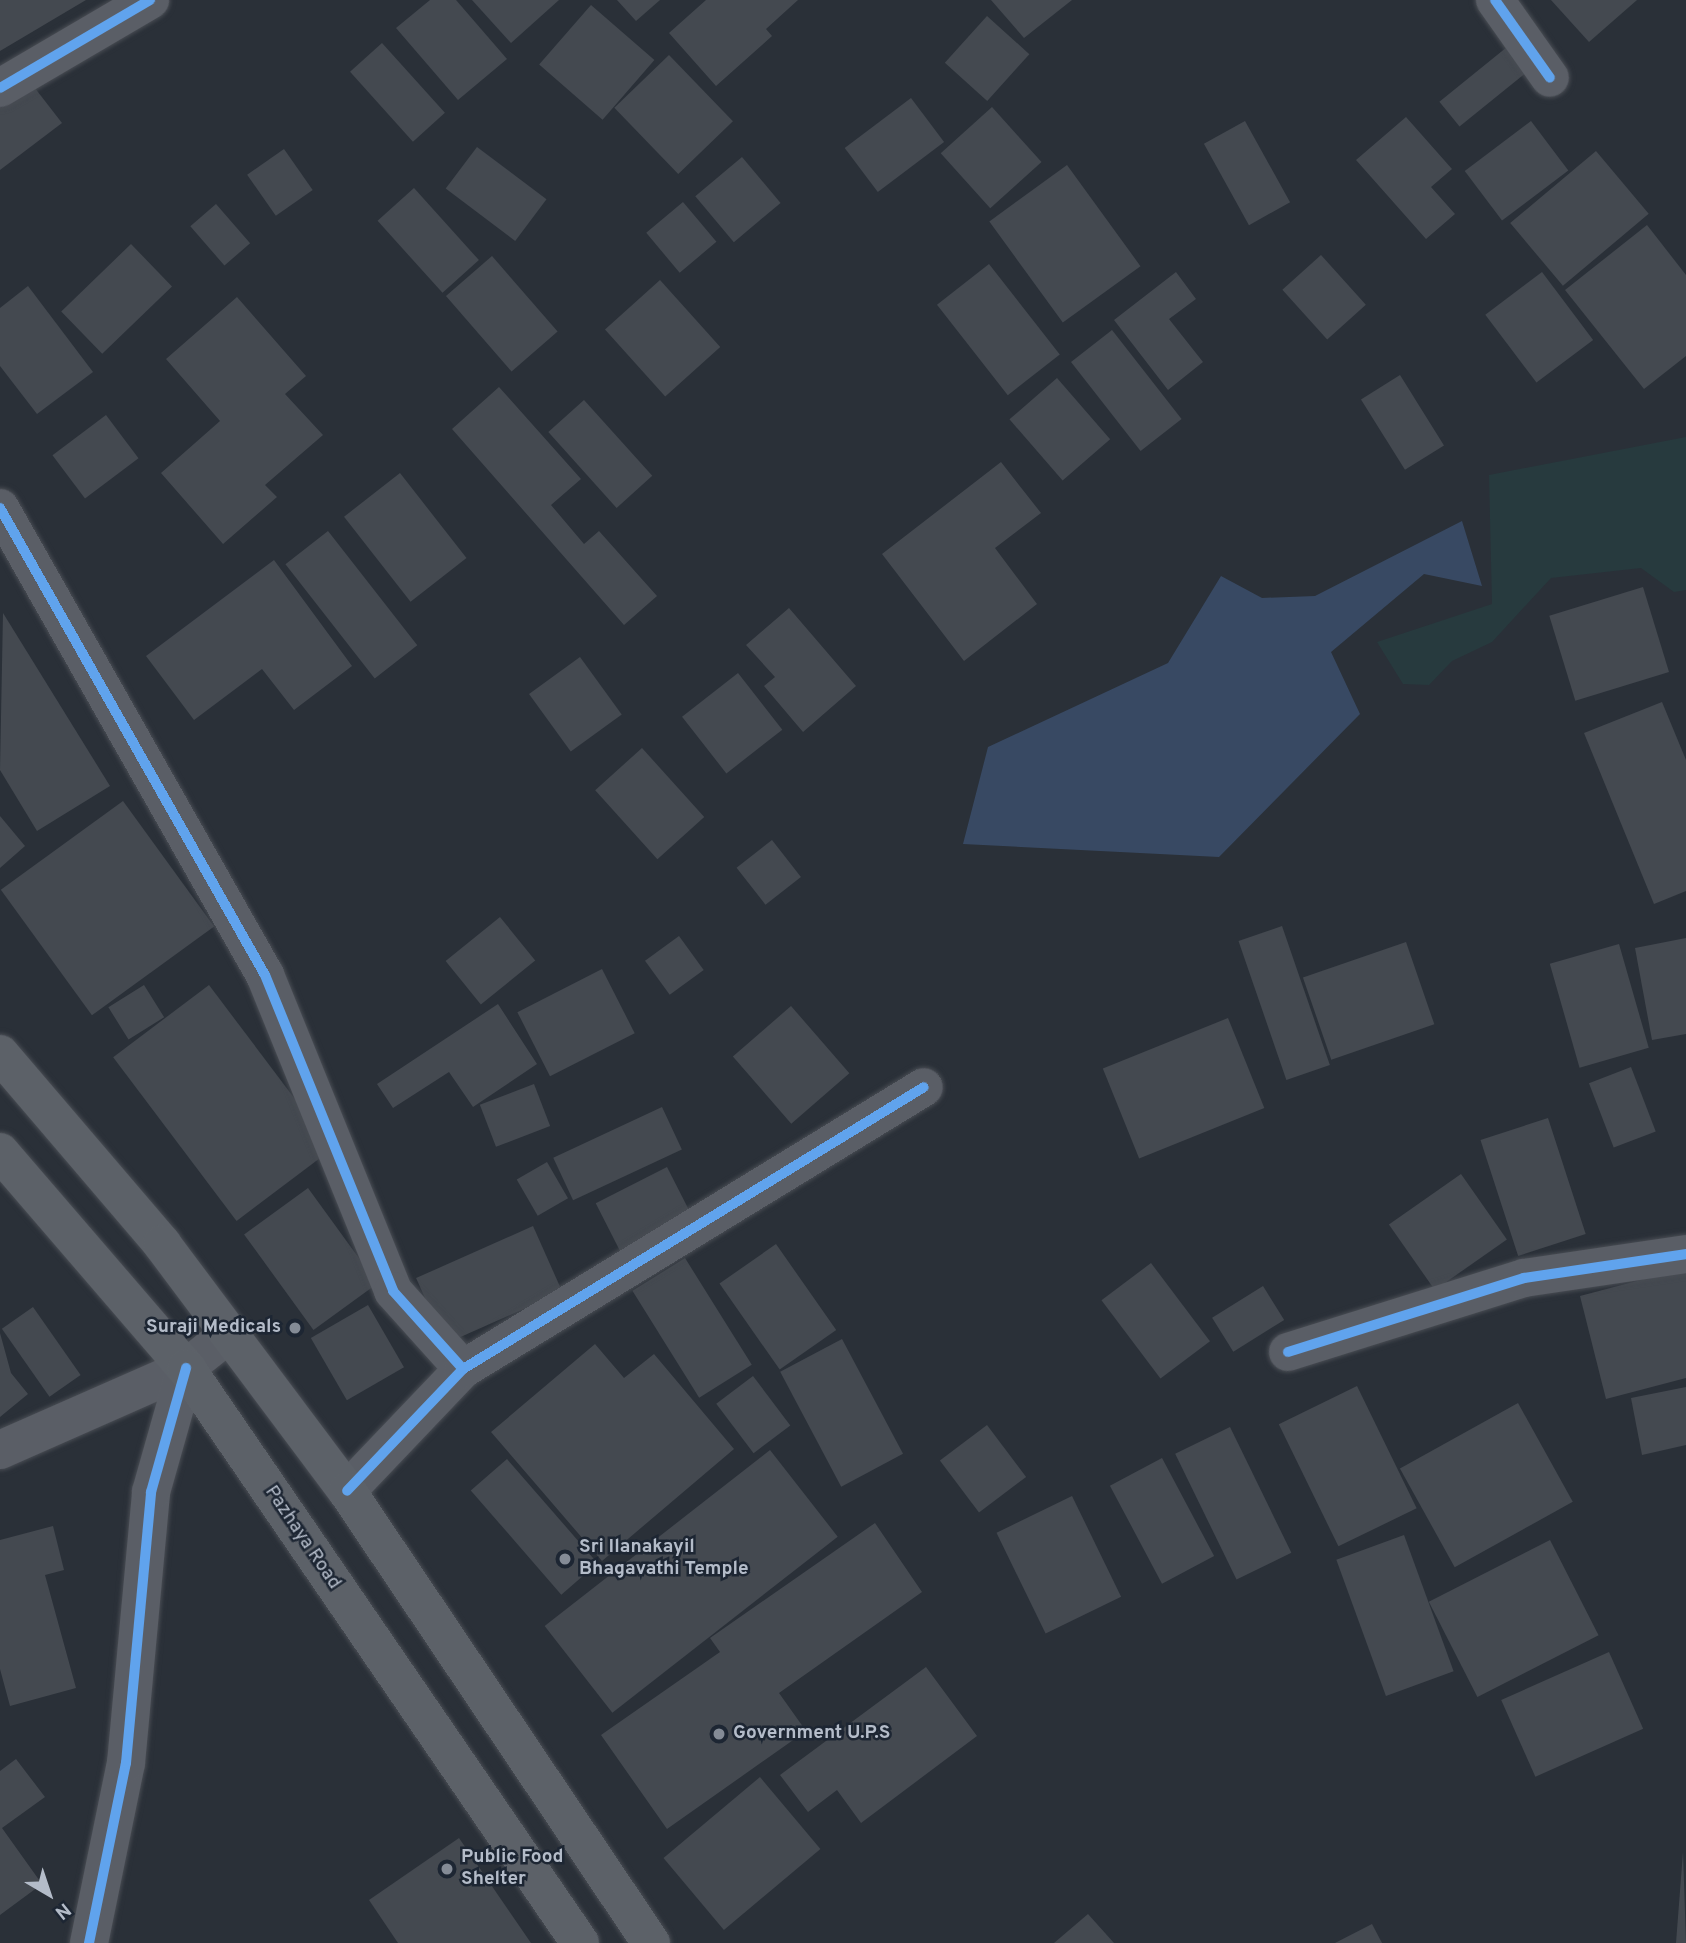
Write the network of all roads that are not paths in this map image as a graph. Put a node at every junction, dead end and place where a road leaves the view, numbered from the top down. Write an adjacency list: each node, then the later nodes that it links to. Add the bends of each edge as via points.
1 (150, 0): 4 (street)
2 (1495, 0): 3 (street)
3 (1550, 78)
4 (0, 88)
5 (0, 508): 13 (street, via 265,975 393,1290)
6 (0, 1054): 10 (main road)
7 (924, 1087): 13 (street)
8 (0, 1152): 12 (main road, Pazhaya Road)
9 (1686, 1254): 11 (street, via 1524,1278)
10 (230, 1333): 12 (street); 15 (main road)
11 (1288, 1352)
12 (186, 1368): 14 (street); 16 (street, via 151,1492 126,1763); 17 (main road, Pazhaya Road)
13 (463, 1369): 15 (street)
14 (0, 1450)
15 (347, 1490): 18 (main road)
16 (89, 1943)
17 (580, 1943)
18 (651, 1943)

